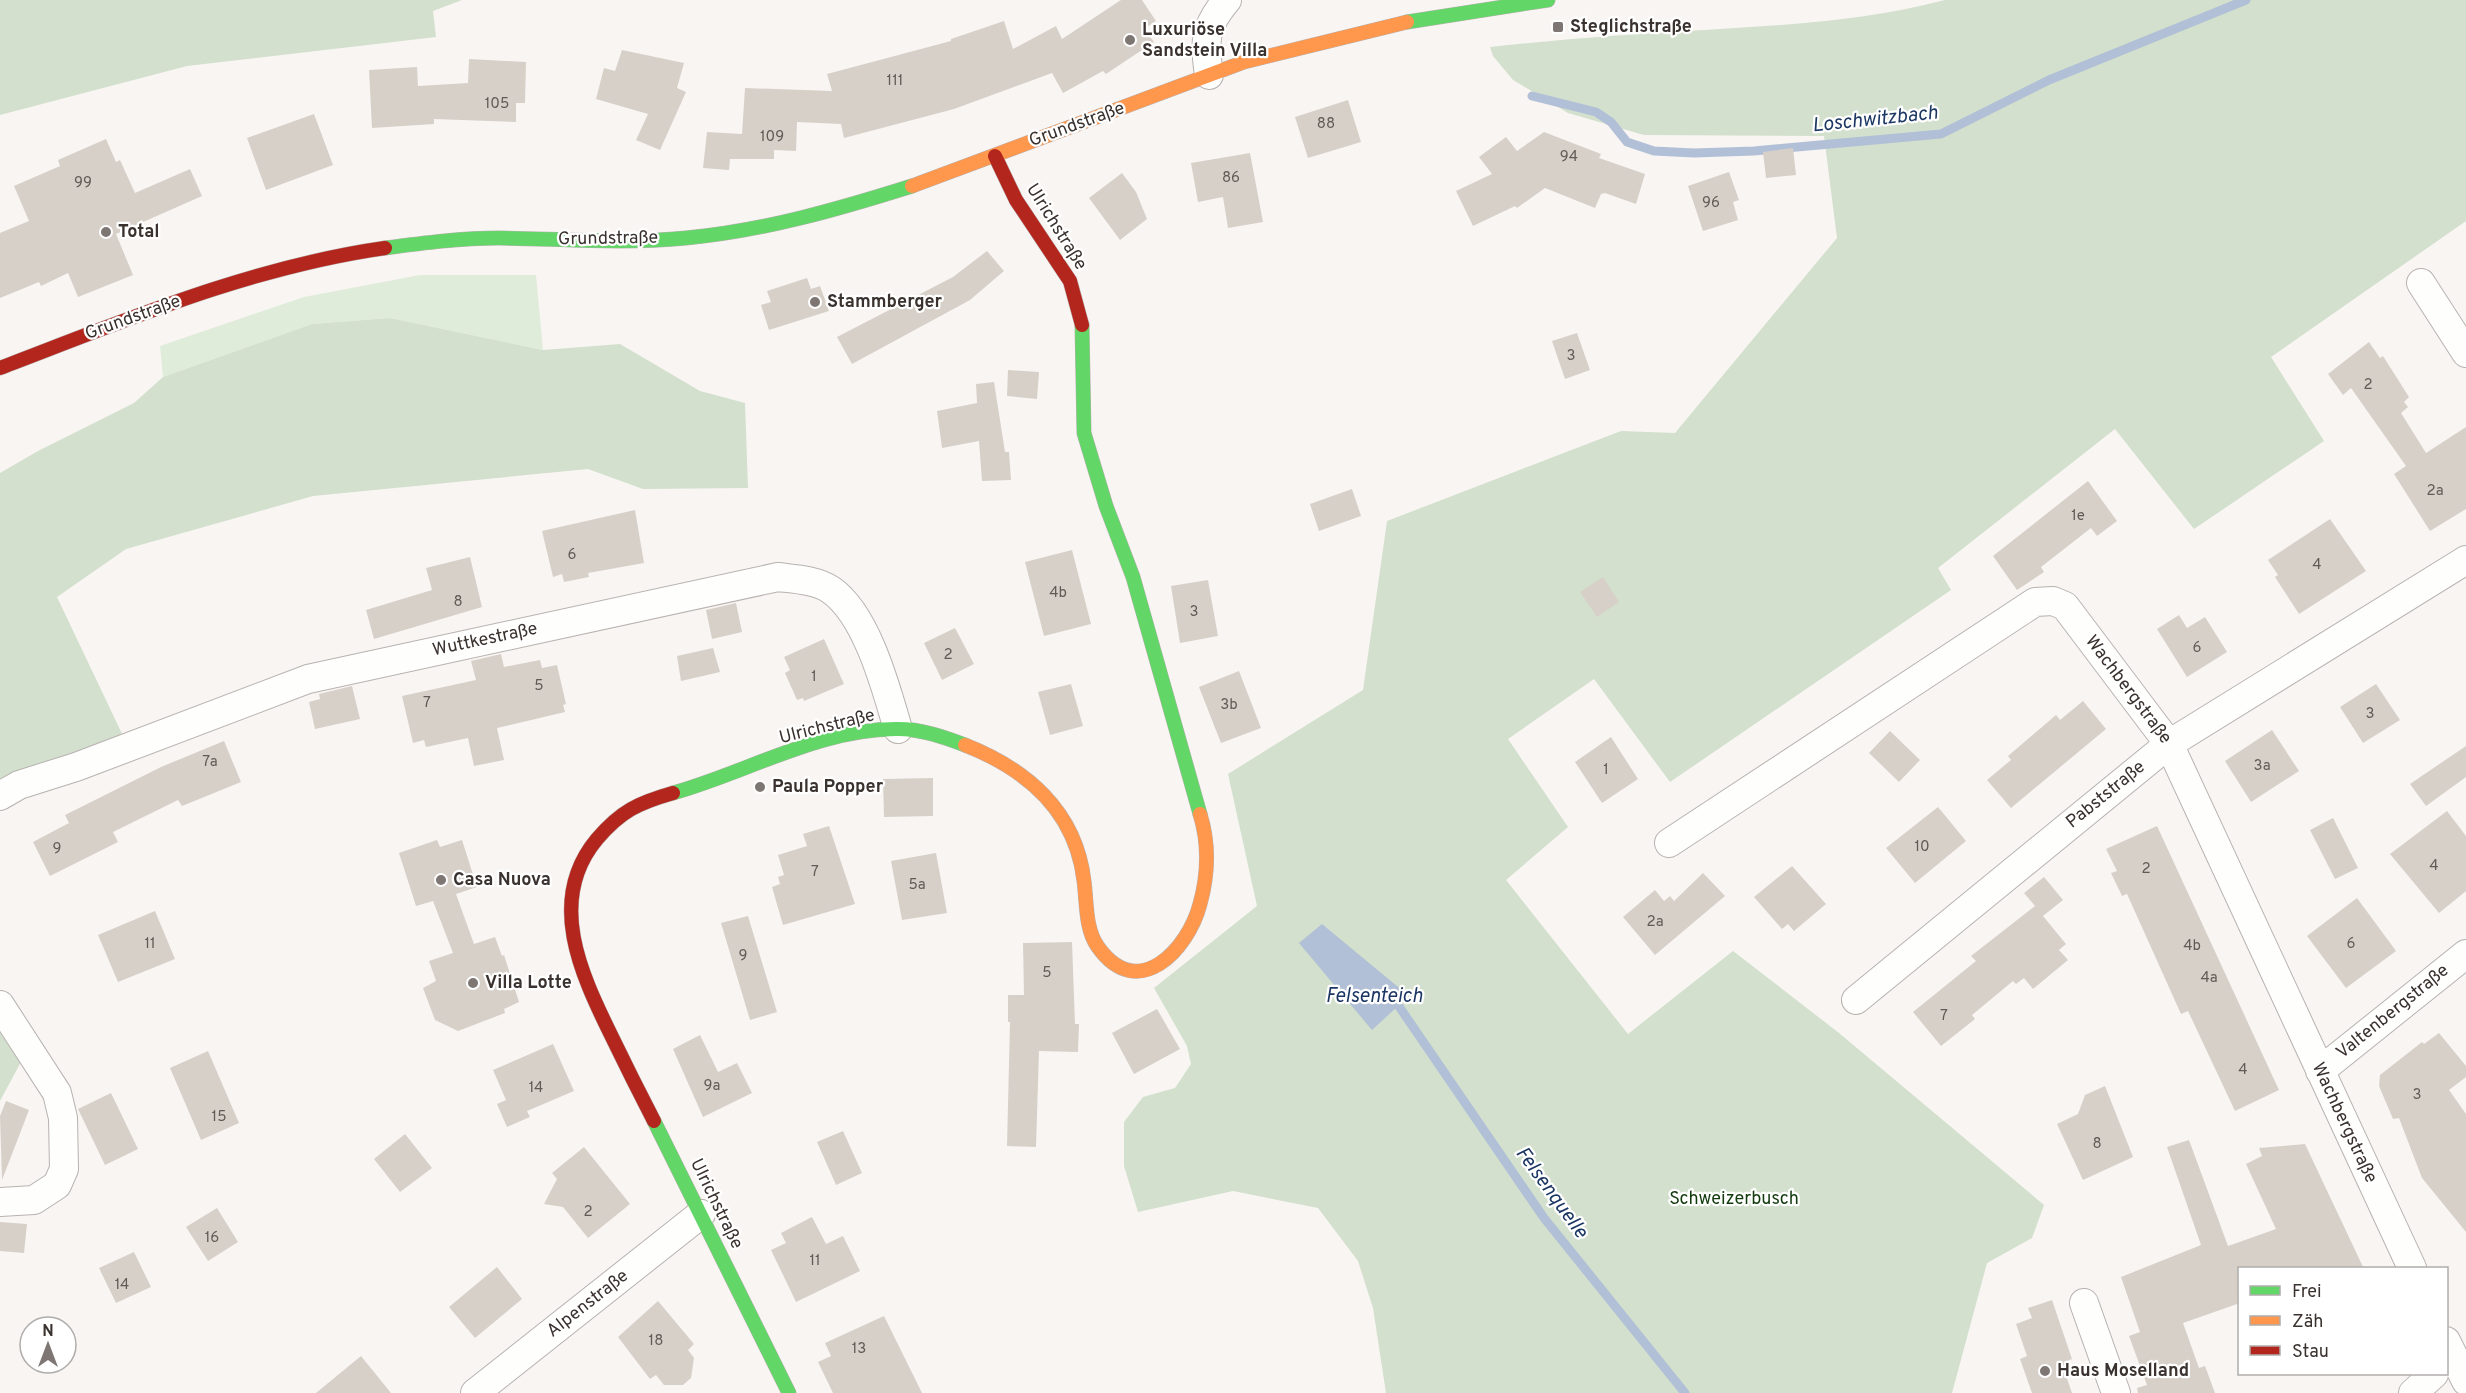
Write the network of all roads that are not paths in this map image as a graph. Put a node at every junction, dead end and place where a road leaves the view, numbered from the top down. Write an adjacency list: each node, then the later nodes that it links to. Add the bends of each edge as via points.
1 (1227, 0): 3 (street, via 1214,15 1204,46)
2 (1533, 1): 3 (street, Grundstraße, via 1425,18 1244,62)
3 (1209, 75): 4 (street, Grundstraße)
4 (994, 156): 7 (street, Grundstraße, via 842,208 765,225 675,238 428,242 297,265 212,288); 9 (street, Ulrichstraße, via 1016,200 1070,281 1082,321 1084,433 1133,577 1205,830 1208,859 1201,907 1189,934 1167,963 1131,971 1113,963 1094,939 1081,860 1044,793 1013,768 977,750 940,736)
5 (2421, 283): 6 (street)
6 (2466, 353)
7 (0, 368)
8 (2466, 560): 10 (street, Pabststraße)
9 (898, 729): 11 (street, Wuttkestraße, via 885,685 850,608 830,589 778,577 308,679 19,785); 18 (street, Ulrichstraße, via 844,738 792,753 626,810 588,848 570,893 574,949 592,998)
10 (2169, 744): 12 (street, Wachbergstraße, via 2065,606 2044,600 2035,602); 14 (street, Pabststraße); 16 (street, Wachbergstraße)
11 (0, 796)
12 (1669, 843)
13 (2466, 954): 16 (street, Valtenbergstraße)
14 (1856, 1000)
15 (0, 1005): 17 (street, via 57,1093 63,1118 64,1169 57,1185 34,1200)
16 (2320, 1071): 19 (street, Wachbergstraße)
17 (0, 1202)
18 (702, 1214): 22 (street, Alpenstraße); 23 (street, Ulrichstraße)
19 (2411, 1267)
20 (2084, 1303): 24 (street)
21 (2434, 1375): 25 (street)
22 (475, 1393)
23 (789, 1393)
24 (2116, 1393)
25 (2413, 1393)

